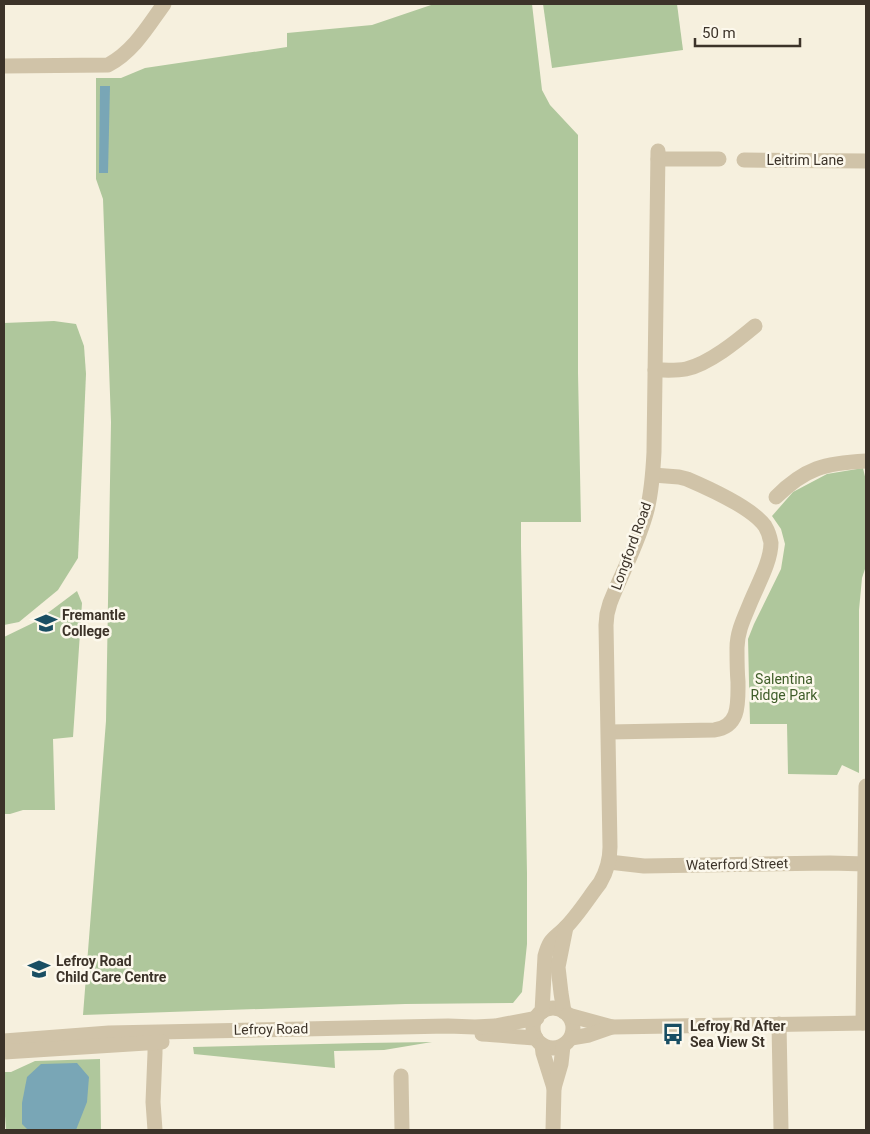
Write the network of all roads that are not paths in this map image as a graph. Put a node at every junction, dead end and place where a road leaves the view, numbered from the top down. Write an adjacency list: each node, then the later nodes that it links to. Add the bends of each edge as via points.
1 (164, 4): 2 (street, via 134,44 120,59 108,64)
2 (4, 66)
3 (718, 159): 7 (street, Longford Road, via 658,155)
4 (744, 160): 5 (street, Leitrim Lane)
5 (866, 160)
6 (755, 326): 7 (street, via 717,354 689,368)
7 (655, 370): 9 (street, Longford Road)
8 (866, 461): 10 (street, via 832,464 812,470)
9 (653, 475): 11 (street, Longford Road, via 642,525 607,614); 11 (street, via 687,479 746,509 760,520 771,542 764,571 737,640 738,699 732,721 720,729)
10 (776, 497)
11 (609, 732): 13 (street, Longford Road)
12 (866, 786): 14 (street)
13 (609, 862): 14 (street, Waterford Street, via 644,866); 15 (street, Longford Road, via 600,883)
14 (866, 864): 18 (street)
15 (566, 927): 16 (street, Longford Road, via 558,967); 17 (street, Longford Road, via 547,948)
16 (566, 1014): 17 (street, Lefroy Road, via 553,1009); 20 (street, Lefroy Road); 24 (street, via 573,1026)
17 (539, 1015): 21 (street, Lefroy Road, via 510,1024 475,1027); 23 (street, via 534,1028)
18 (864, 1023): 19 (street, Lefroy Road)
19 (778, 1024): 20 (street, Lefroy Road); 31 (street)
20 (612, 1027): 24 (street, Lefroy Road)
21 (155, 1037): 22 (street, Lefroy Road, via 109,1033); 23 (street, Lefroy Road, via 200,1039 448,1032); 25 (street, Lefroy Road); 28 (street)
22 (4, 1041)
23 (539, 1041): 24 (street, Lefroy Road, via 553,1048); 27 (street)
24 (567, 1042): 27 (street)
25 (4, 1052)
26 (401, 1076): 29 (street)
27 (554, 1088): 30 (street)
28 (155, 1130)
29 (402, 1130)
30 (554, 1130)
31 (781, 1130)

